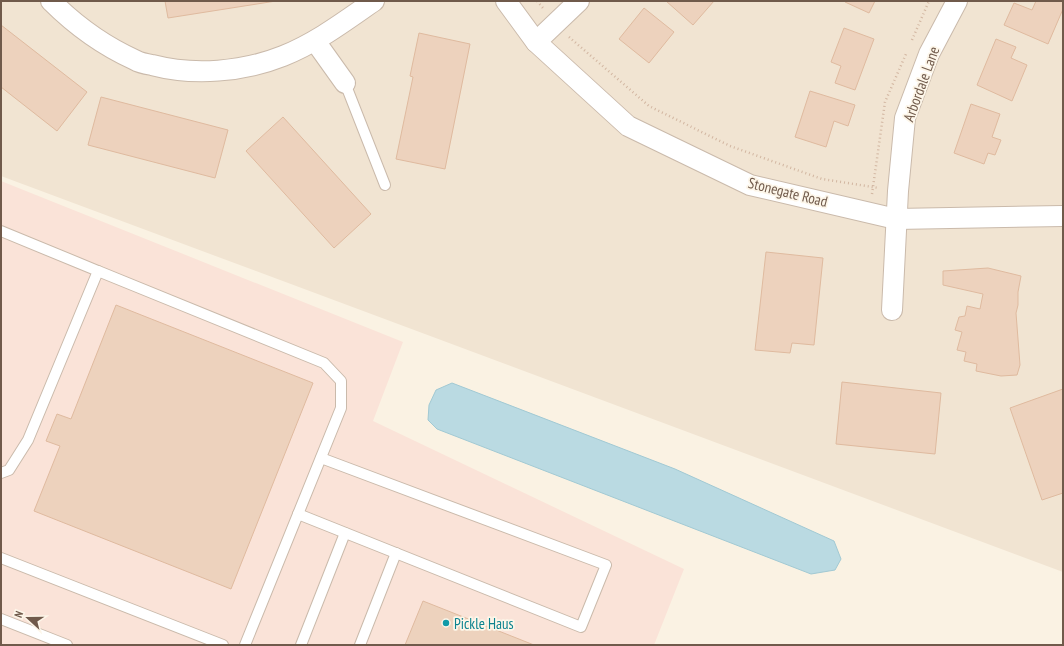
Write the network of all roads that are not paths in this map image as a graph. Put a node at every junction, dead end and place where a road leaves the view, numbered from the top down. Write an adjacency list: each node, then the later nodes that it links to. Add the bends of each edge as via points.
1 (51, 1): 6 (street, via 61,12 109,47 136,61 186,71 234,69 261,64)
2 (374, 1): 6 (street)
3 (506, 1): 7 (street, Stonegate Road)
4 (579, 1): 7 (street)
5 (957, 1): 11 (street, Arbordale Lane, via 930,54 905,118)
6 (315, 41): 8 (street)
7 (536, 42): 11 (street, Stonegate Road, via 628,126 750,185)
8 (345, 83): 9 (lane)
9 (385, 185)
10 (1063, 216): 11 (street, Stonegate Road)
11 (896, 219): 14 (street, Arbordale Lane)
12 (1, 231): 13 (lane)
13 (98, 271): 15 (lane, via 324,363 341,381 341,408); 16 (lane, via 28,440 9,470)
14 (892, 310)
15 (321, 458): 17 (lane); 19 (lane, via 606,565 581,627)
16 (1, 473)
17 (298, 514): 18 (lane); 24 (lane)
18 (345, 533): 19 (lane); 25 (lane)
19 (396, 553): 26 (lane)
20 (1, 558): 23 (lane)
21 (1, 619): 22 (lane)
22 (67, 645)
23 (223, 645)
24 (245, 645)
25 (300, 645)
26 (360, 645)

